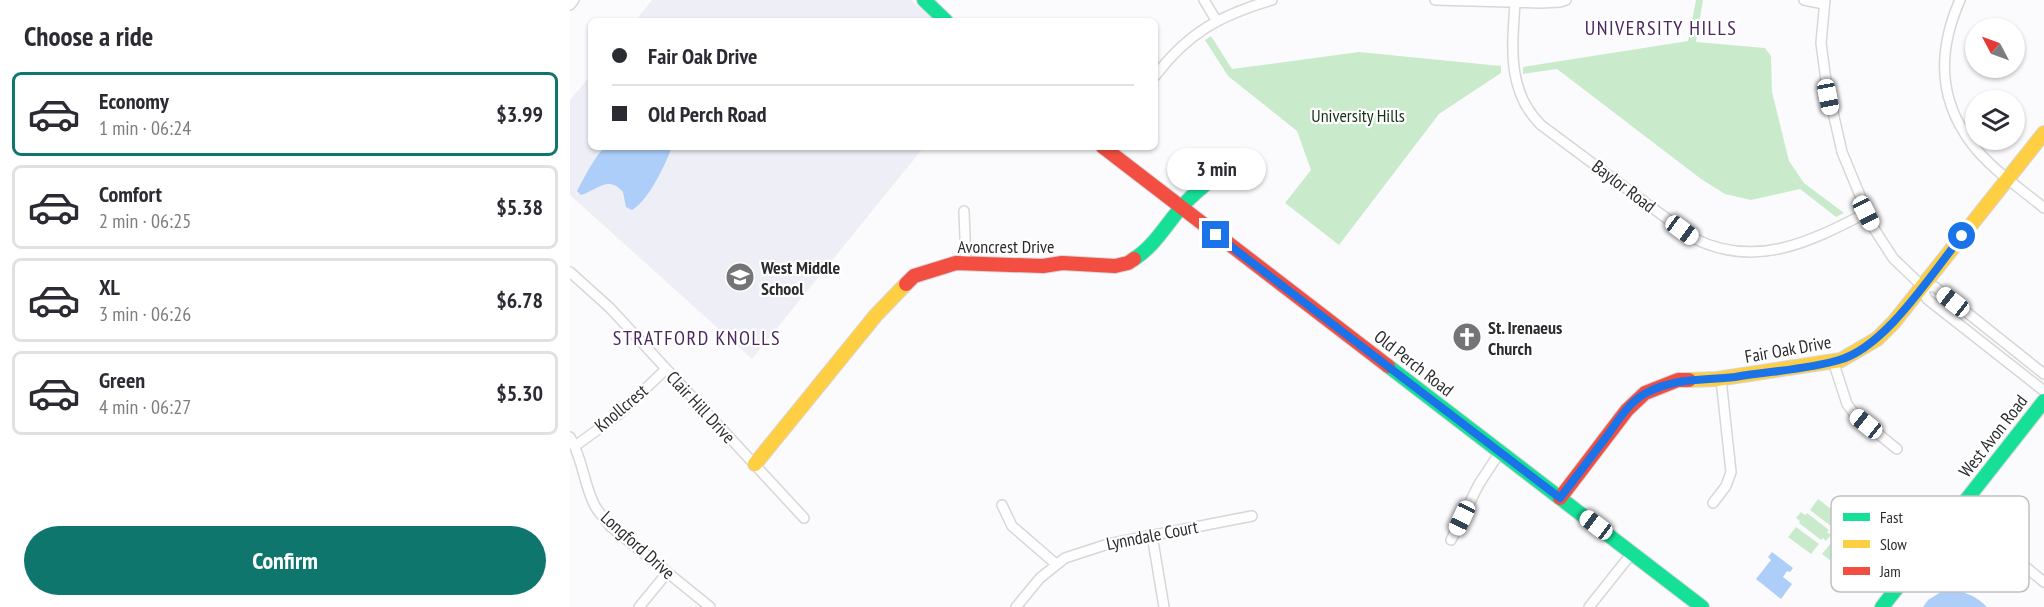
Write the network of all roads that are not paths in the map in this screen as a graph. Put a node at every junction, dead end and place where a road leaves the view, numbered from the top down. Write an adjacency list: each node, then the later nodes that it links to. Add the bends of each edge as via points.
1 (574, 0): 11 (street)
2 (924, 0): 12 (street)
3 (1204, 0): 13 (street)
4 (1272, 0): 13 (street)
5 (1435, 0): 10 (street)
6 (1566, 0): 10 (street)
7 (1804, 0): 9 (street)
8 (1960, 0): 18 (street, via 1944,52 1945,86 1955,115 1972,144)
9 (1825, 2): 22 (street, via 1821,43 1832,113 1842,152)
10 (1515, 3): 22 (street, Baylor Road, via 1514,75 1530,114 1692,238 1731,252 1775,250 1807,242)
11 (570, 5)
12 (943, 18)
13 (1216, 20): 14 (street, via 1188,41)
14 (1158, 73)
15 (2044, 133): 18 (street, Fair Oak Drive)
16 (1107, 150): 19 (street, Old Perch Road)
17 (1234, 164): 19 (street, Avoncrest Drive)
18 (2007, 179): 20 (street); 25 (street, Fair Oak Drive)
19 (1181, 207): 23 (street, Avoncrest Drive, via 1147,250 1128,263); 34 (street, Old Perch Road)
20 (2044, 208)
21 (964, 211): 23 (street)
22 (1866, 213): 25 (street, via 1893,258)
23 (966, 264): 35 (street, Avoncrest Drive, via 930,269 914,276 897,291)
24 (570, 272): 27 (street, Clair Hill Drive, via 610,308)
25 (1922, 286): 26 (street, Fair Oak Drive, via 1877,339); 28 (street, via 1935,288); 30 (street, via 1928,298)
26 (1833, 362): 29 (street, Fair Oak Drive); 33 (street, via 1847,404 1856,416)
27 (666, 369): 32 (street, Knollcrest, via 618,415); 35 (street, Clair Hill Drive)
28 (2044, 374)
29 (1721, 379): 37 (street, Fair Oak Drive, via 1678,380 1645,393); 38 (street, via 1731,472)
30 (2044, 391)
31 (2044, 401): 36 (street, West Avon Road)
32 (572, 441): 47 (street, Longford Drive, via 599,512 610,526)
33 (1897, 448)
34 (1500, 452): 37 (street, Old Perch Road); 43 (street)
35 (755, 464): 41 (street, Clair Hill Drive)
36 (1969, 496)
37 (1560, 498): 44 (street, Old Perch Road)
38 (1713, 503)
39 (1002, 505): 45 (street, via 1012,526)
40 (1252, 516): 42 (street, Lynndale Court)
41 (804, 518)
42 (1152, 535): 45 (street, Lynndale Court, via 1090,549); 53 (street)
43 (1451, 540)
44 (1632, 553): 54 (street); 55 (street, Old Perch Road)
45 (1056, 564): 52 (street, Lynndale Court)
46 (2029, 570): 48 (street)
47 (667, 573): 50 (street); 51 (street, Longford Drive)
48 (2044, 582)
49 (1894, 592): 56 (street, West Avon Road)
50 (639, 607)
51 (710, 607)
52 (1016, 607)
53 (1164, 607)
54 (1589, 607)
55 (1702, 607)
56 (1882, 607)

